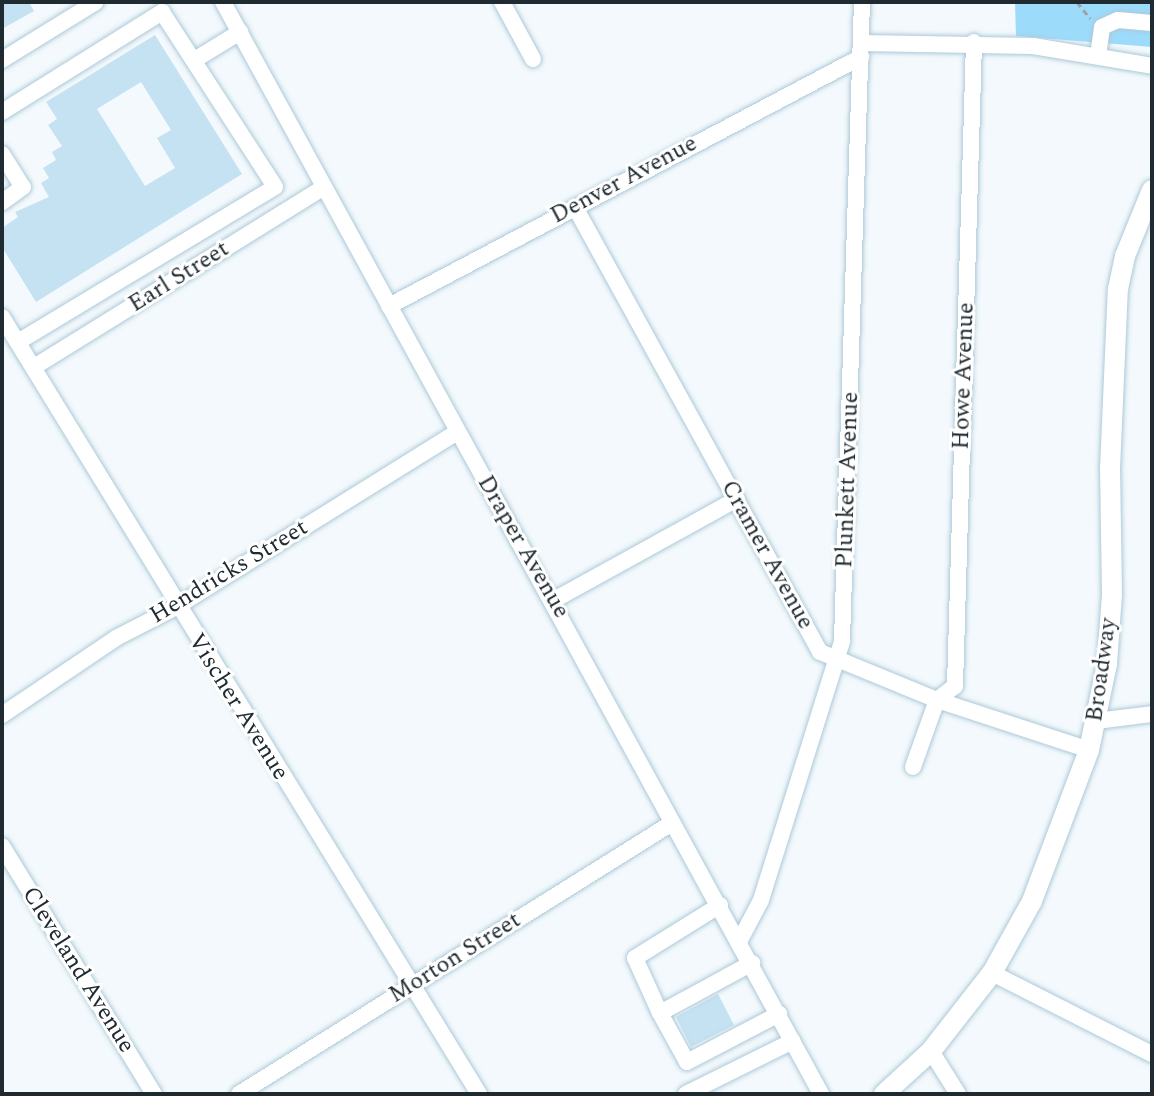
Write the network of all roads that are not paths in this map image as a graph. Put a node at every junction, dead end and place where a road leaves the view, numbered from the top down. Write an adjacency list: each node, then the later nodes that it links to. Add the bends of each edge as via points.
1 (96, 2): 12 (street)
2 (502, 2): 11 (street)
3 (862, 2): 8 (street, Plunkett Avenue)
4 (228, 4): 6 (street, Draper Avenue)
5 (1152, 23): 9 (street, via 1118,20 1102,27)
6 (240, 32): 10 (street); 16 (street, Draper Avenue)
7 (974, 42): 8 (street, Denver Avenue); 9 (street, Denver Avenue); 29 (street, Howe Avenue, via 955,686)
8 (861, 50): 19 (street, Denver Avenue); 28 (street, Plunkett Avenue, via 842,641)
9 (1098, 56): 13 (street, Denver Avenue)
10 (196, 59): 14 (street, via 162,12); 22 (street, via 275,187)
11 (533, 59)
12 (2, 60)
13 (1152, 66)
14 (2, 112)
15 (2, 154): 18 (street, via 23,187)
16 (324, 187): 20 (street, Draper Avenue); 23 (street, Earl Street)
17 (1152, 190): 32 (main road, Broadway, via 1125,256 1118,289 1110,469 1112,594)
18 (2, 202)
19 (575, 207): 20 (street, Denver Avenue); 25 (street, Cramer Avenue)
20 (389, 306): 24 (street, Draper Avenue)
21 (2, 317): 22 (street, Vischer Avenue)
22 (18, 342): 23 (street, Vischer Avenue)
23 (34, 367): 27 (street, Vischer Avenue)
24 (457, 432): 26 (street, Draper Avenue); 27 (street, Hendricks Street)
25 (737, 499): 26 (street); 28 (street, Cramer Avenue, via 820,652)
26 (554, 600): 35 (street, Draper Avenue)
27 (176, 607): 31 (street, Hendricks Street, via 116,638); 41 (street, Vischer Avenue)
28 (835, 661): 29 (street, Cramer Avenue); 38 (street, Plunkett Avenue, via 761,900)
29 (937, 700): 33 (street, Cramer Avenue); 34 (street)
30 (1152, 714): 32 (street)
31 (2, 715)
32 (1096, 721): 33 (main road, Broadway)
33 (1089, 750): 40 (main road, Broadway, via 1032,901)
34 (913, 767)
35 (672, 823): 37 (street, Draper Avenue); 41 (street, Morton Street)
36 (2, 846): 47 (street, Cleveland Avenue)
37 (720, 905): 38 (street, Draper Avenue); 42 (street, via 635,958)
38 (740, 940): 39 (street, Draper Avenue)
39 (752, 963): 42 (street); 43 (street, Draper Avenue)
40 (992, 973): 45 (main road, Broadway); 46 (street)
41 (412, 983): 48 (street, Morton Street); 49 (street, Vischer Avenue)
42 (660, 1013): 43 (street, via 687,1062)
43 (779, 1014): 44 (street, Draper Avenue)
44 (793, 1041): 50 (street); 51 (street, Draper Avenue)
45 (931, 1051): 52 (main road, Broadway); 53 (street)
46 (1152, 1054)
47 (154, 1094)
48 (239, 1094)
49 (479, 1094)
50 (686, 1094)
51 (821, 1094)
52 (884, 1094)
53 (958, 1094)

